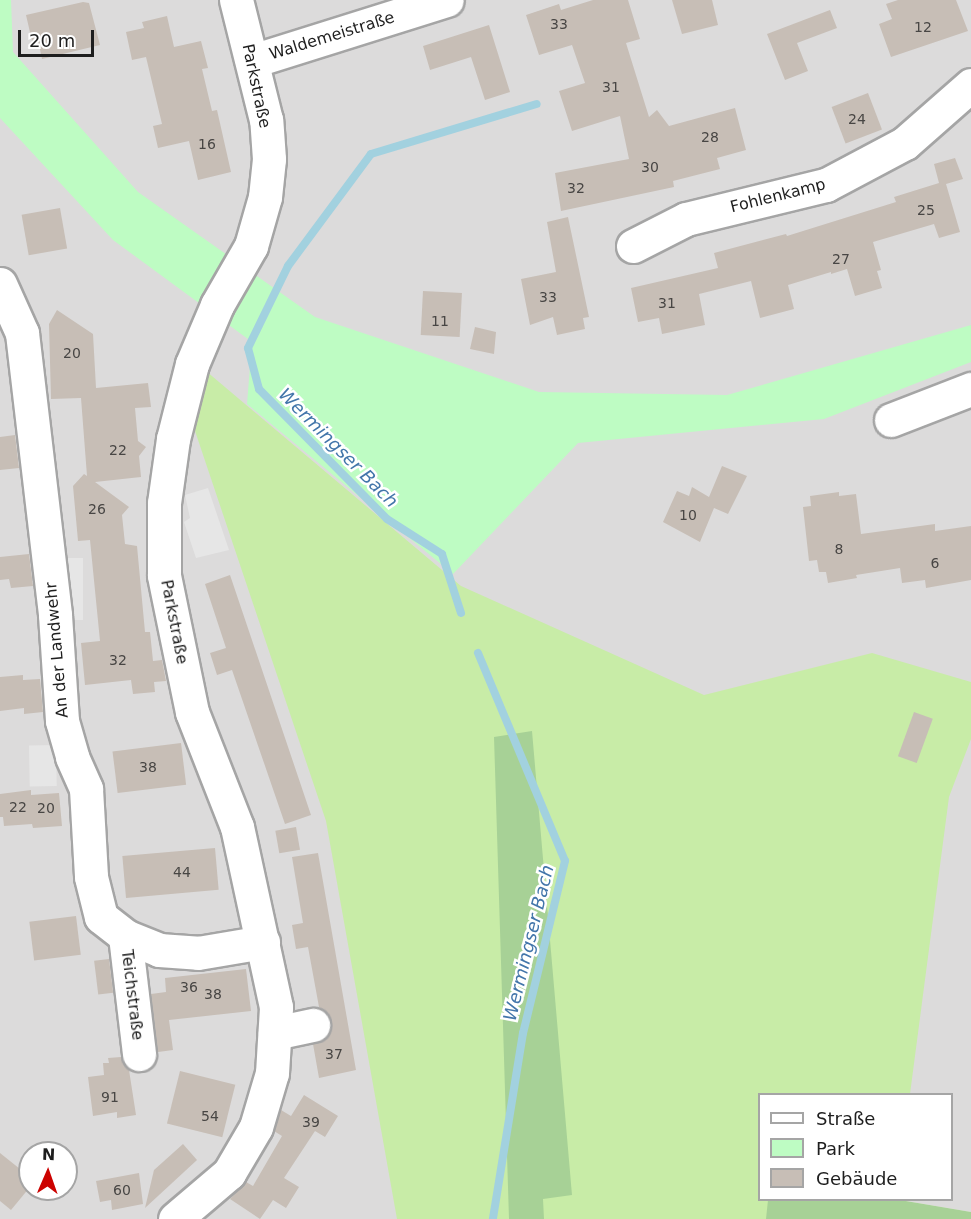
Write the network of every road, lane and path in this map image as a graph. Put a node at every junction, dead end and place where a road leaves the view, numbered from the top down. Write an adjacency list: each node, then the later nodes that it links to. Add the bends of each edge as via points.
1 (237, 0): 3 (street, Parkstraße)
2 (447, 0): 3 (street, Waldemeistraße)
3 (252, 61): 10 (street, Parkstraße, via 266,120 269,159 265,197 251,246 217,305 192,364 164,504 164,565 192,712 237,827)
4 (971, 85): 5 (street, Fohlenkamp, via 905,143 826,186 686,219)
5 (633, 246)
6 (0, 284): 9 (street, An der Landwehr, via 22,333 55,615 62,721 86,789 91,877 102,917)
7 (971, 389): 8 (street)
8 (891, 420)
9 (125, 936): 10 (street, An der Landwehr, via 159,950 198,953); 13 (street, Teichstraße)
10 (263, 942): 12 (street, Parkstraße, via 276,1006)
11 (313, 1025): 12 (street)
12 (275, 1032): 14 (street, Parkstraße, via 272,1073 256,1127 229,1173)
13 (140, 1054)
14 (175, 1219)

